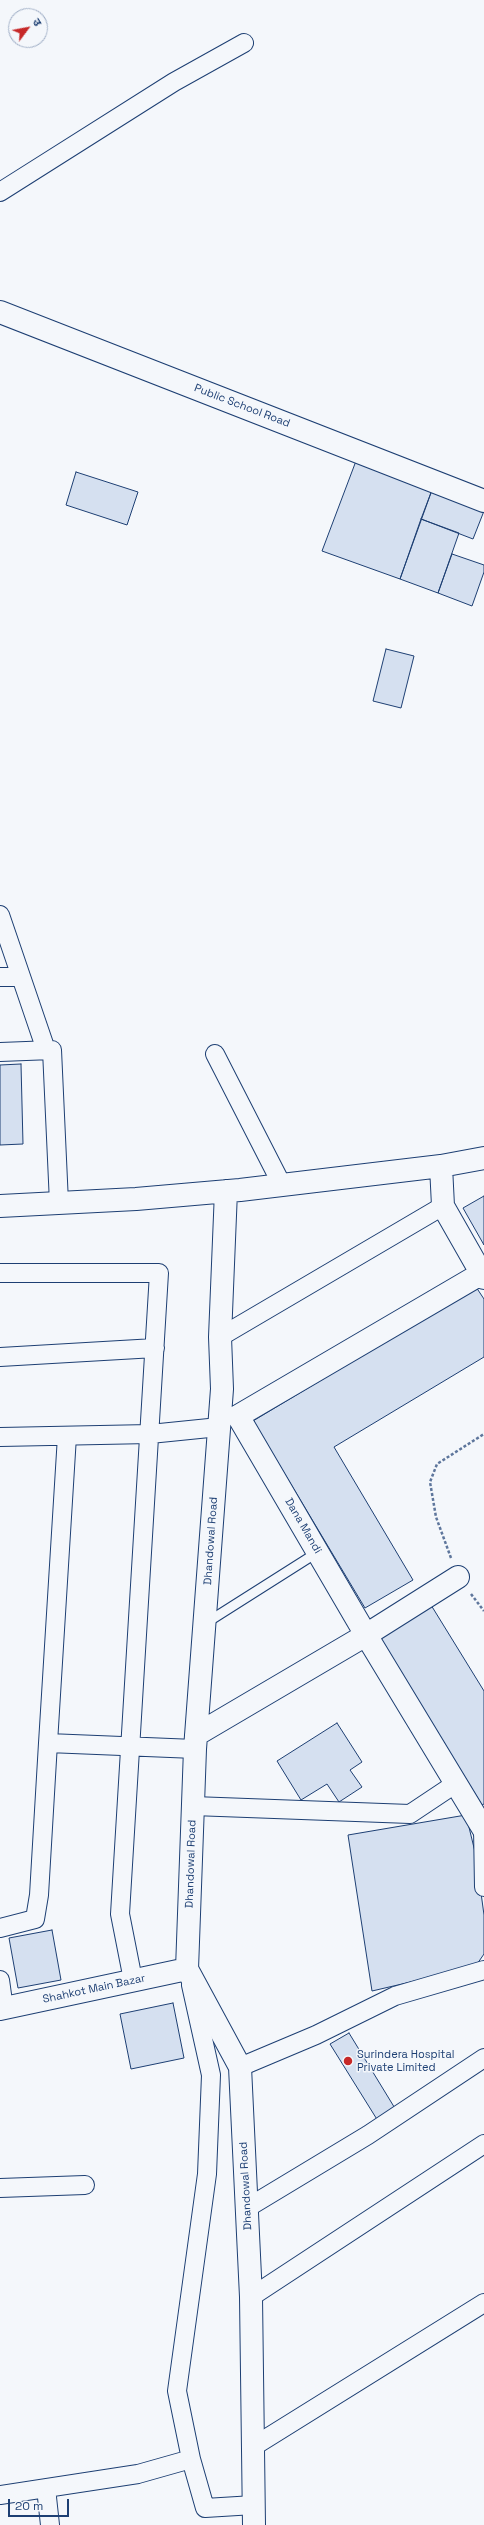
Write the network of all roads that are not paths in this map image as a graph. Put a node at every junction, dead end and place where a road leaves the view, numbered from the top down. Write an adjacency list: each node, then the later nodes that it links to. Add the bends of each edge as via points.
1 (244, 43): 2 (street, via 174,82)
2 (0, 192)
3 (0, 312): 4 (street, Public School Road)
4 (484, 501)
5 (0, 915): 6 (street)
6 (19, 977): 7 (street); 8 (street)
7 (0, 978)
8 (46, 1050): 9 (street); 15 (street, via 52,1050)
9 (0, 1052)
10 (215, 1054): 13 (street)
11 (484, 1158): 12 (street)
12 (441, 1166): 13 (street); 17 (street)
13 (282, 1184): 14 (street)
14 (226, 1191): 15 (street); 20 (street, Dhandowal Road)
15 (58, 1203): 16 (street)
16 (0, 1206)
17 (443, 1206): 19 (street); 20 (street)
18 (0, 1274): 21 (street, via 159,1273)
19 (483, 1274): 24 (street)
20 (220, 1337): 23 (street, Dhandowal Road)
21 (155, 1348): 22 (street); 26 (street)
22 (0, 1357)
23 (222, 1389): 24 (street, Dana Mandi); 25 (street, Dhandowal Road)
24 (238, 1416): 29 (street, Dana Mandi)
25 (219, 1427): 26 (street); 31 (street, Dhandowal Road)
26 (150, 1434): 27 (street); 35 (street)
27 (67, 1436): 28 (street); 34 (street)
28 (0, 1437)
29 (318, 1552): 31 (lane); 32 (street, Dana Mandi)
30 (458, 1577): 32 (street)
31 (205, 1623): 33 (street, Dhandowal Road)
32 (366, 1635): 33 (street); 36 (street)
33 (196, 1742): 35 (street); 37 (street, Dhandowal Road)
34 (48, 1744): 35 (street); 40 (street, via 35,1919)
35 (130, 1746): 44 (street, via 120,1914)
36 (455, 1784): 37 (street, via 410,1814); 38 (street)
37 (193, 1806): 41 (street, Dhandowal Road)
38 (482, 1822): 39 (street)
39 (484, 1887)
40 (0, 1928)
41 (187, 1969): 44 (street, Shahkot Main Bazar); 47 (street, Dhandowal Road); 55 (street, via 211,2075 207,2174 177,2391)
42 (484, 1970): 47 (street, via 395,1996 316,2035)
43 (0, 1980): 45 (street)
44 (133, 1980): 45 (street, Shahkot Main Bazar)
45 (2, 2009)
46 (484, 2058): 51 (street, via 368,2135)
47 (240, 2067): 51 (street, Dhandowal Road)
48 (484, 2144): 52 (street)
49 (85, 2185): 50 (street)
50 (0, 2188)
51 (247, 2208): 52 (street, Dhandowal Road)
52 (250, 2297): 54 (street, Dhandowal Road)
53 (484, 2303): 54 (street)
54 (251, 2448): 58 (street, Dhandowal Road)
55 (191, 2460): 56 (street, via 138,2474); 58 (street, via 205,2508)
56 (46, 2488): 57 (street); 59 (street)
57 (0, 2495)
58 (254, 2515)
59 (50, 2525)

